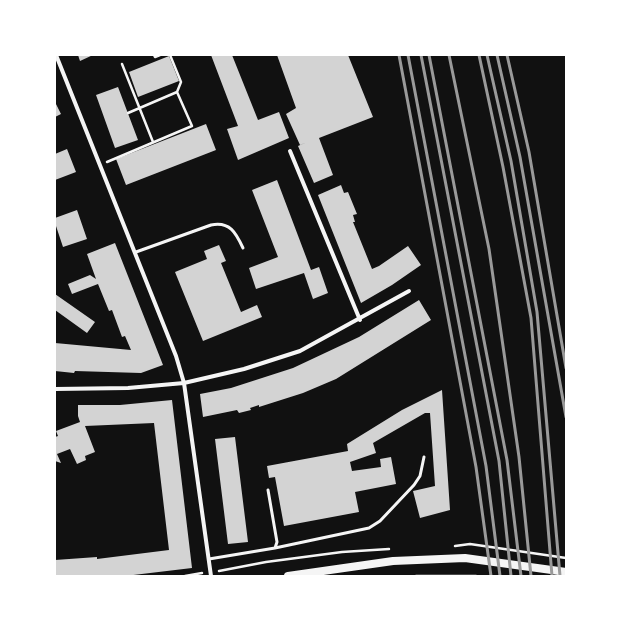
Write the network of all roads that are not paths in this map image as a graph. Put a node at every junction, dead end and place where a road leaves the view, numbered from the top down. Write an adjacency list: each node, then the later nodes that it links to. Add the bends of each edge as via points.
1 (56, 55): 4 (street)
2 (290, 151): 6 (street)
3 (243, 248): 4 (lane, via 235,231 220,224)
4 (136, 252): 7 (street)
5 (409, 291): 6 (street)
6 (360, 320): 7 (street, via 300,351 244,369)
7 (184, 383): 8 (street, via 128,388); 12 (street)
8 (55, 389)
9 (424, 457): 11 (lane, via 420,476 380,521 369,528)
10 (268, 490): 11 (lane, via 277,542)
11 (275, 548): 12 (lane)
12 (209, 559): 14 (street)
13 (566, 572): 15 (main road, via 465,558 393,561)
14 (211, 574)
15 (288, 576)

